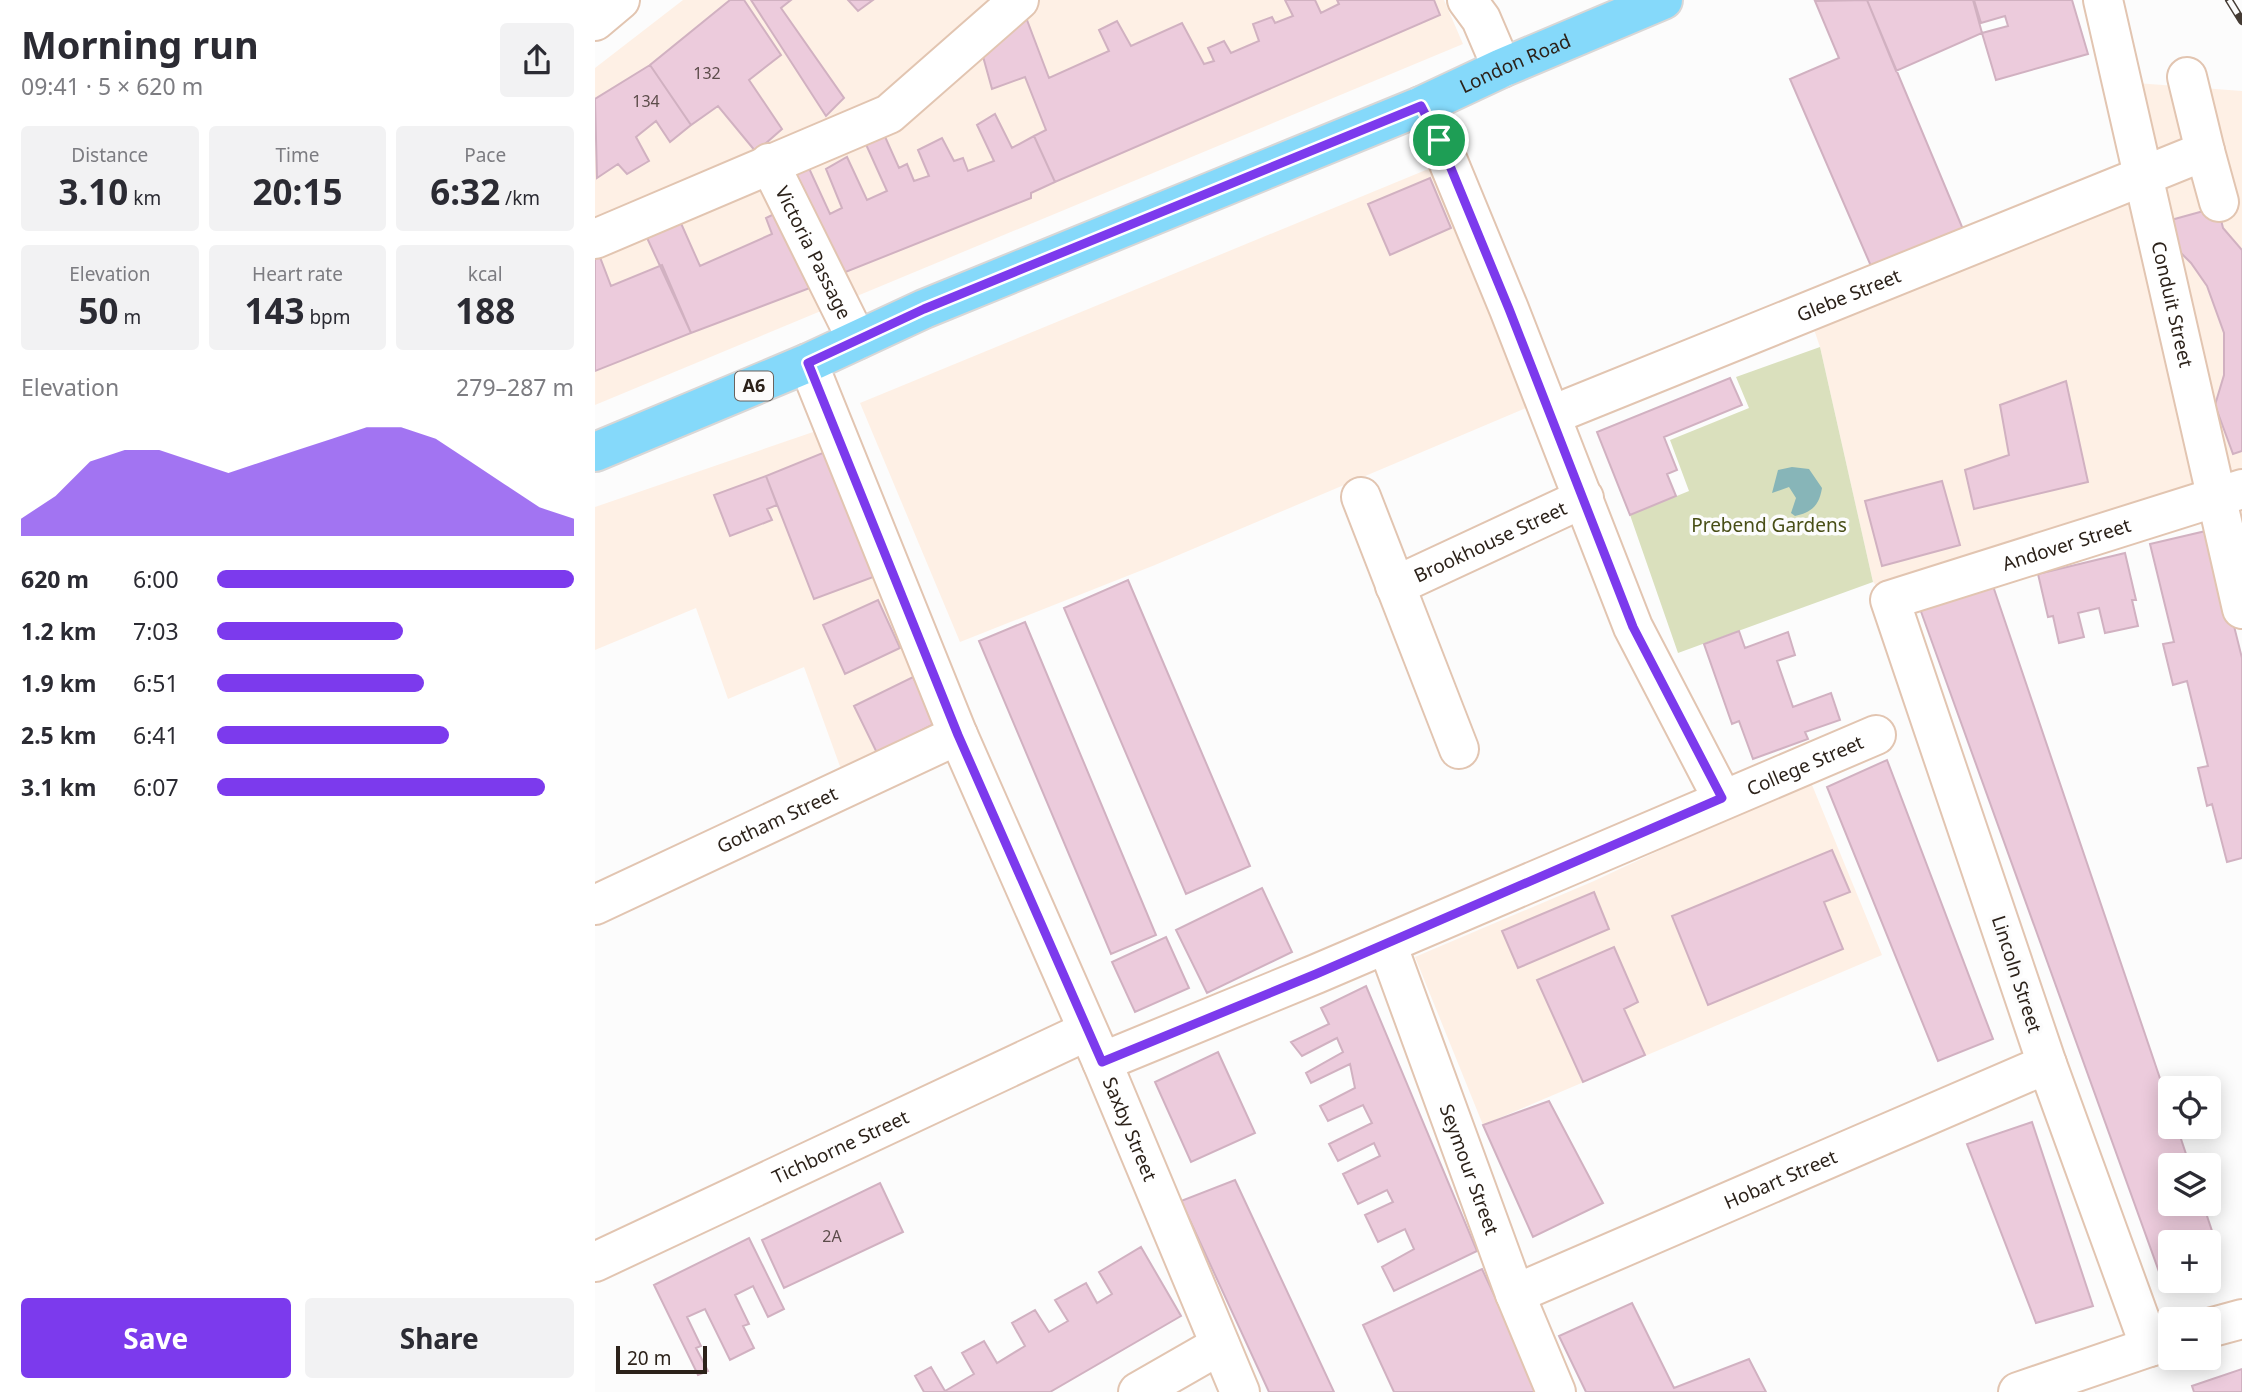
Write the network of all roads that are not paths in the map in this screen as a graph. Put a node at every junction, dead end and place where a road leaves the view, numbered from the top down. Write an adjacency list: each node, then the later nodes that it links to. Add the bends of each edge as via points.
1 (620, 0): 6 (street)
2 (1019, 0): 11 (street, via 889,114)
3 (1467, 0): 7 (street, via 1481,19)
4 (1663, 0): 7 (main road, London Road / A6)
5 (2103, 0): 12 (street, Conduit Street)
6 (595, 21)
7 (1502, 68): 9 (main road, London Road / A6)
8 (2186, 77): 10 (street)
9 (1421, 106): 15 (main road, London Road / A6); 17 (street)
10 (2205, 151): 12 (street, Glebe Street); 13 (street)
11 (769, 163): 14 (street); 15 (street, Victoria Passage)
12 (2145, 178): 17 (street, Glebe Street); 19 (street, Conduit Street)
13 (2219, 202)
14 (595, 239)
15 (857, 340): 16 (main road, London Road / A6)
16 (808, 363): 18 (main road, London Road / A6); 25 (street, Saxby Street)
17 (1552, 415): 21 (street)
18 (595, 452)
19 (2229, 492): 23 (street, Andover Street); 24 (street, Conduit Street)
20 (1361, 497): 22 (street)
21 (1584, 498): 22 (street, Brookhouse Street); 28 (street, via 1633,627)
22 (1395, 586): 27 (street)
23 (1890, 600): 33 (street, Lincoln Street)
24 (2242, 609)
25 (958, 735): 29 (street, Gotham Street); 32 (street, Saxby Street)
26 (1876, 735): 28 (street, College Street)
27 (1459, 749)
28 (1722, 798): 30 (street, College Street)
29 (595, 905)
30 (1387, 944): 31 (street, College Street); 35 (street, Seymour Street)
31 (1192, 1024): 32 (street, Tichborne Street)
32 (1095, 1046): 34 (street, Tichborne Street); 40 (street, Saxby Street)
33 (2047, 1065): 35 (street, Hobart Street); 38 (street, Lincoln Street)
34 (595, 1262)
35 (1515, 1294): 43 (street, Seymour Street)
36 (2242, 1319): 37 (street)
37 (2221, 1325)
38 (2158, 1339)
39 (2158, 1345): 44 (street)
40 (1220, 1346): 41 (street); 42 (street, Saxby Street)
41 (1138, 1392)
42 (1240, 1392)
43 (1556, 1392)
44 (2018, 1392)

